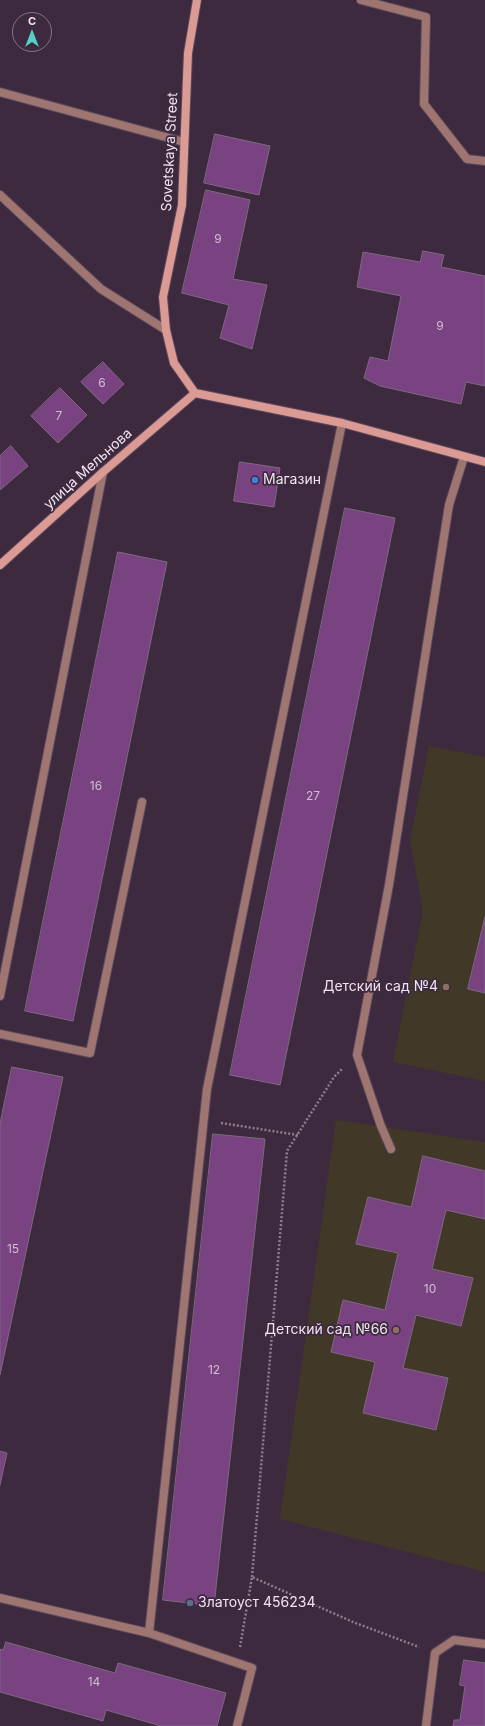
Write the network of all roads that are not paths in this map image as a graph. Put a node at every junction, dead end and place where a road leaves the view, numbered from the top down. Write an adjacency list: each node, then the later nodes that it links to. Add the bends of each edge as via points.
1 (197, 0): 4 (main road, Sovetskaya Street, via 188,53)
2 (361, 0): 5 (lane, via 426,18 424,104 467,159)
3 (0, 92): 4 (lane)
4 (184, 142): 7 (main road, Sovetskaya Street, via 182,205 163,297)
5 (485, 161)
6 (0, 195): 7 (lane, via 101,289)
7 (166, 330): 8 (main road, Sovetskaya Street, via 174,363)
8 (195, 394): 9 (main road); 12 (main road, улица Мельнова)
9 (342, 423): 10 (main road); 19 (lane, via 207,1089)
10 (464, 457): 11 (main road); 17 (lane, via 449,505 389,885 357,1055)
11 (485, 462)
12 (103, 472): 13 (main road, улица Мельнова); 15 (lane)
13 (0, 565)
14 (142, 802): 16 (lane, via 90,1053)
15 (0, 996)
16 (0, 1034)
17 (391, 1149)
18 (0, 1598): 19 (lane)
19 (149, 1633): 21 (lane, via 252,1668)
20 (485, 1644): 22 (lane, via 454,1640 435,1653)
21 (237, 1726)
22 (426, 1726)

